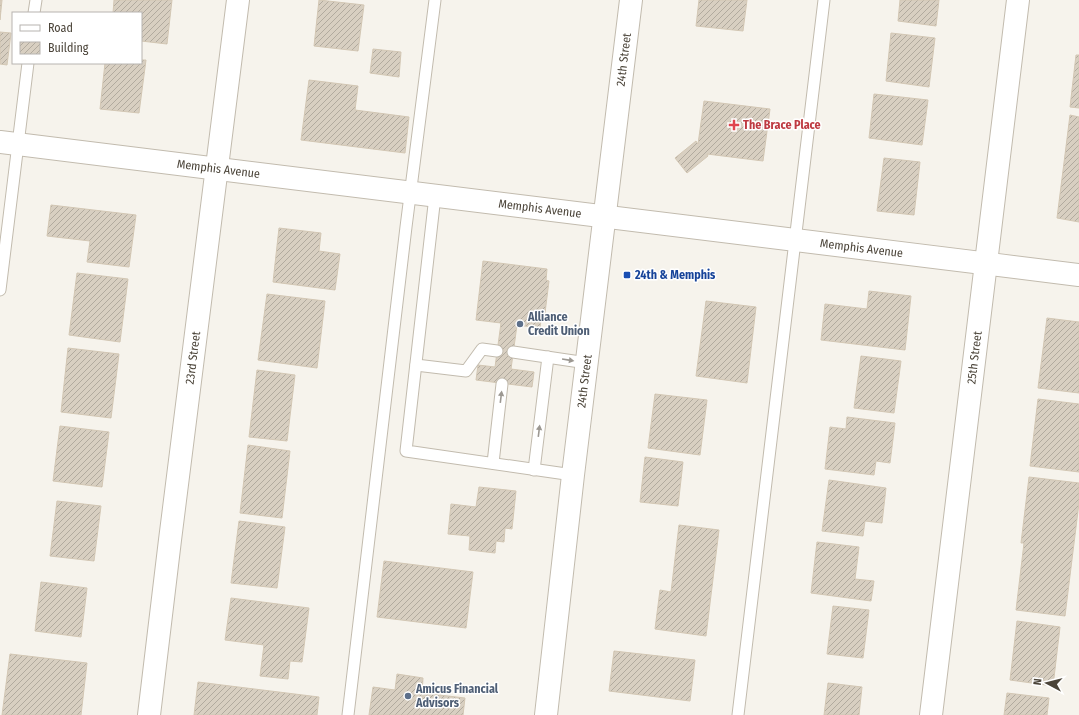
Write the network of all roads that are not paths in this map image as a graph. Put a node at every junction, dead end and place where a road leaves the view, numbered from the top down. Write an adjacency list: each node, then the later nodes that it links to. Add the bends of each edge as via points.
1 (36, 0): 7 (lane)
2 (238, 0): 10 (street, 23rd Street)
3 (435, 0): 11 (lane)
4 (631, 0): 13 (street, 24th Street)
5 (824, 0): 14 (lane)
6 (1018, 0): 15 (street, 25th Street)
7 (34, 12)
8 (28, 64): 9 (lane)
9 (9, 144): 10 (street, Memphis Avenue); 17 (lane)
10 (217, 169): 11 (street, Memphis Avenue); 27 (street, 23rd Street)
11 (410, 192): 12 (street, Memphis Avenue); 28 (lane)
12 (436, 196): 13 (street, Memphis Avenue); 22 (lane)
13 (605, 216): 14 (street, Memphis Avenue); 21 (street, 24th Street)
14 (796, 240): 15 (street, Memphis Avenue); 30 (lane)
15 (986, 263): 16 (street, Memphis Avenue); 31 (street, 25th Street)
16 (1079, 275)
17 (0, 290)
18 (497, 350): 22 (lane, via 482,349 466,371)
19 (513, 352): 20 (lane)
20 (548, 358): 21 (lane, one-way to 21); 25 (lane, one-way to 20)
21 (587, 363): 26 (street, 24th Street)
22 (416, 365): 24 (lane, via 406,451)
23 (502, 384): 24 (lane, one-way to 23)
24 (493, 463): 25 (lane)
25 (534, 470): 26 (lane)
26 (573, 475): 29 (street, 24th Street)
27 (149, 715)
28 (348, 715)
29 (546, 715)
30 (738, 715)
31 (932, 715)

